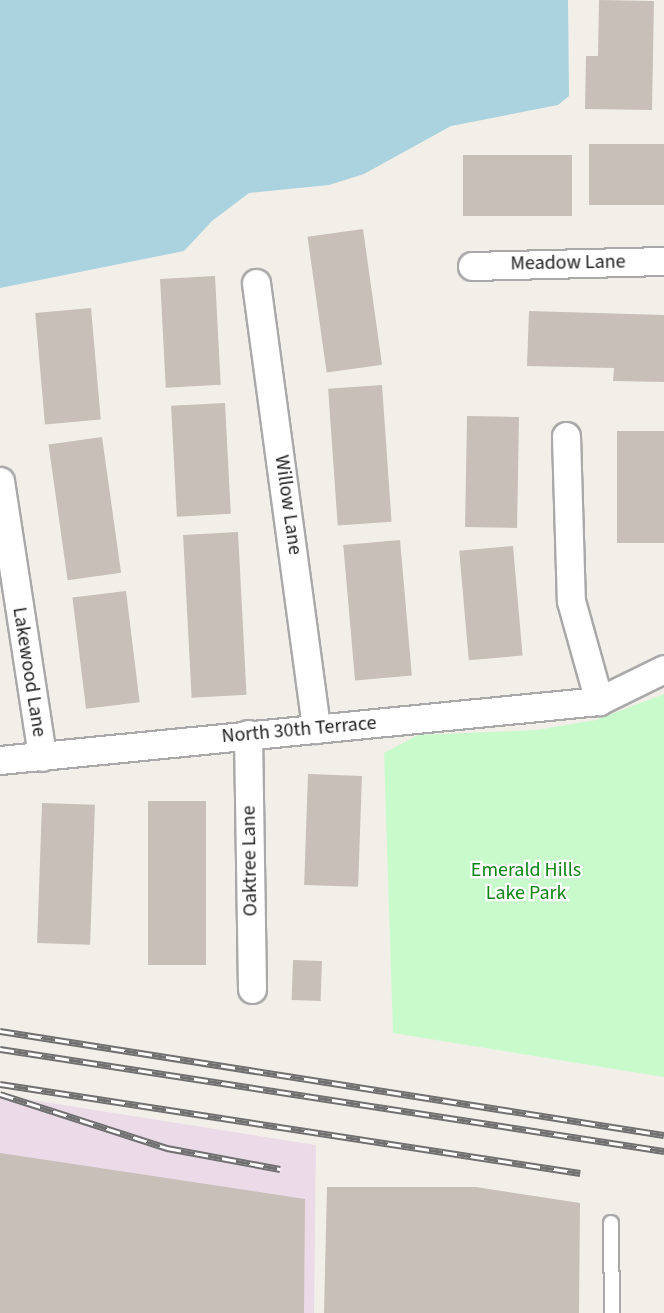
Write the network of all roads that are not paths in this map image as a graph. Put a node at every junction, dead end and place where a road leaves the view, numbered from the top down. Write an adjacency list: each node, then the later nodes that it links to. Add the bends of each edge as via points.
1 (664, 261): 2 (street, Meadow Lane)
2 (472, 266)
3 (256, 283): 8 (street, Willow Lane)
4 (566, 436): 7 (street, via 572,601)
5 (0, 481): 10 (street, Lakewood Lane)
6 (664, 669): 7 (street)
7 (599, 701): 8 (street, North 30th Terrace)
8 (316, 729): 9 (street, North 30th Terrace)
9 (248, 734): 10 (street, North 30th Terrace); 12 (street, Oaktree Lane)
10 (42, 757): 11 (street, North 30th Terrace)
11 (0, 760)
12 (252, 989)
13 (611, 1223): 14 (lane)
14 (612, 1313)

